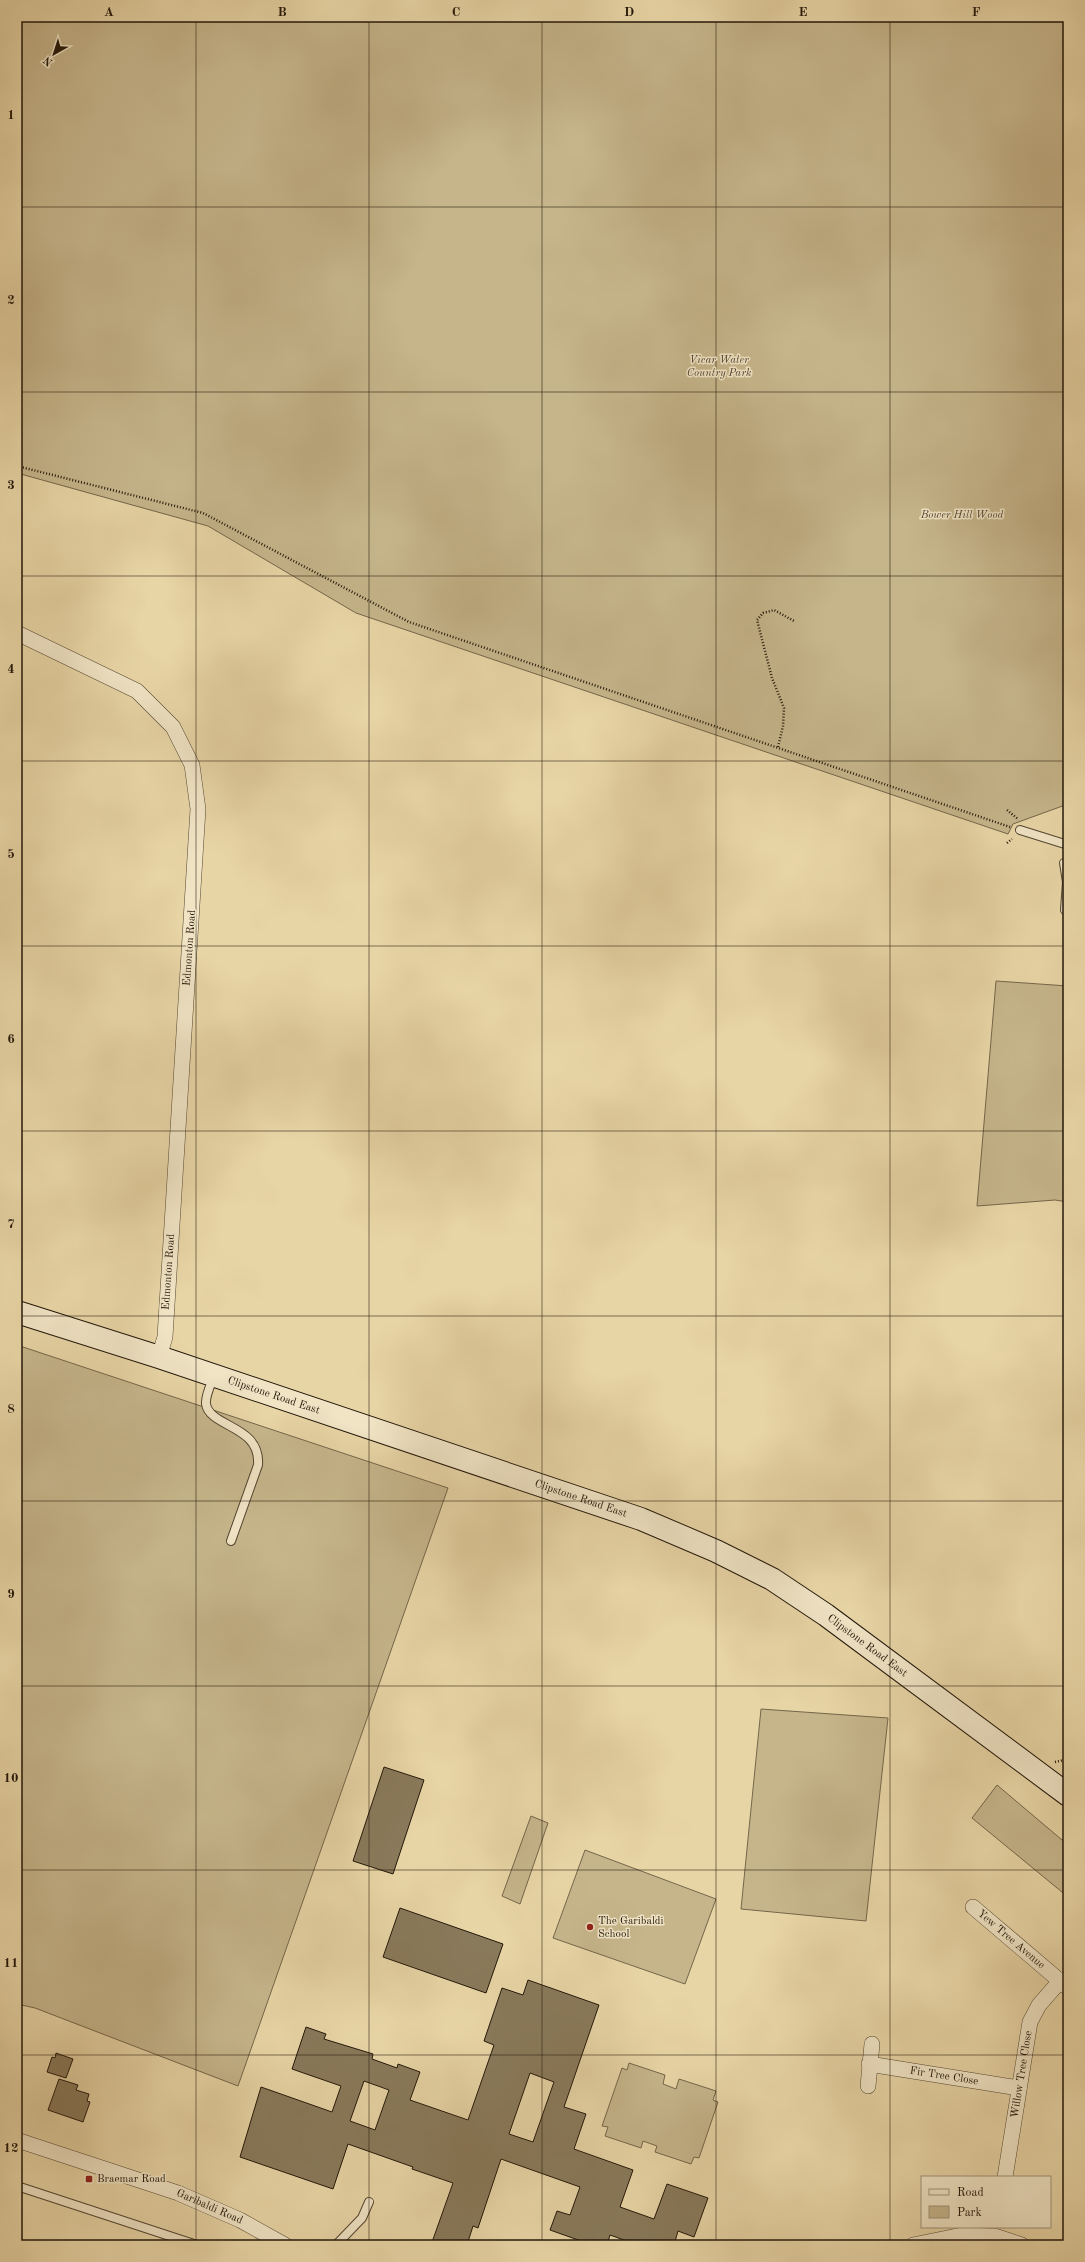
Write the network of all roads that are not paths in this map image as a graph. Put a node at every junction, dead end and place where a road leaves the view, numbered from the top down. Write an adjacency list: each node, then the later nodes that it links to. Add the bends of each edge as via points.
1 (17, 633): 7 (street, Edmonton Road, via 137,691 173,727 192,765 198,809 165,1337)
2 (1020, 830): 3 (lane)
3 (1068, 845)
4 (1068, 863): 5 (lane, via 1064,863 1067,882)
5 (1065, 910)
6 (26, 1316): 7 (main road, Clipstone Road East)
7 (159, 1358): 8 (main road, Clipstone Road East)
8 (214, 1376): 9 (lane, via 206,1404 209,1410 244,1435 255,1445 259,1454 258,1465); 10 (main road, Clipstone Road East, via 641,1519 716,1550 772,1579 826,1615)
9 (231, 1541)
10 (1068, 1795)
11 (973, 1907): 12 (street, Yew Tree Avenue)
12 (1064, 1984): 16 (street, Willow Tree Close, via 1039,2005 1030,2022)
13 (872, 2044): 14 (street)
14 (869, 2064): 15 (street); 16 (street, Fir Tree Close)
15 (868, 2086)
16 (1019, 2088): 18 (street, Willow Tree Close)
17 (17, 2140): 23 (street, Garibaldi Road, via 178,2193 240,2220)
18 (1005, 2176)
19 (17, 2186): 22 (lane)
20 (369, 2202): 24 (lane, via 362,2218)
21 (996, 2231): 25 (street); 26 (street)
22 (197, 2245)
23 (285, 2245)
24 (336, 2245)
25 (913, 2245)
26 (1022, 2245)

